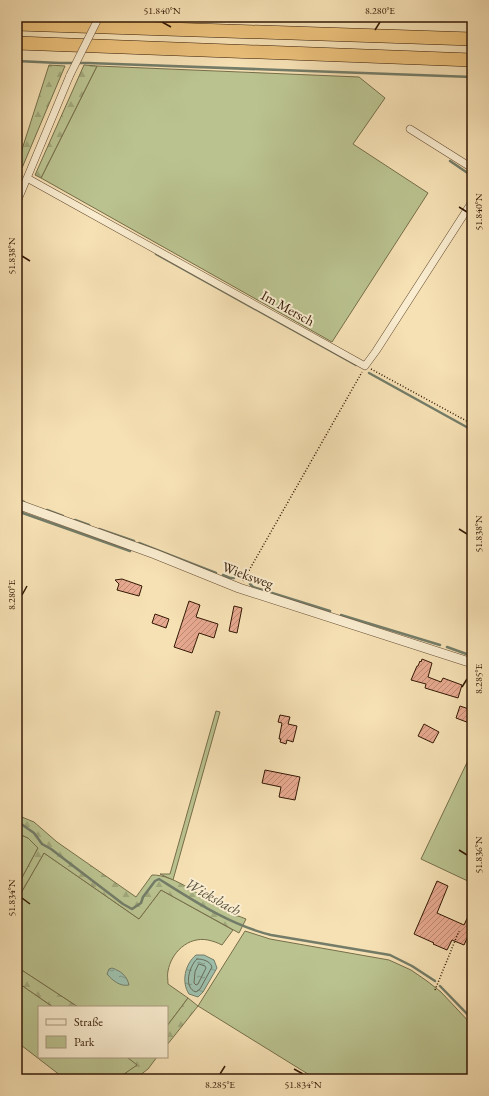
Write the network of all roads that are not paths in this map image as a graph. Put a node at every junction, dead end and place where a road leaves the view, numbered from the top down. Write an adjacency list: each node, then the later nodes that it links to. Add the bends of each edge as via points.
1 (99, 17): 8 (street, bridge, via 70,75)
2 (17, 24): 3 (highway)
3 (472, 39)
4 (17, 43): 5 (highway)
5 (472, 60)
6 (410, 129): 7 (street)
7 (472, 168)
8 (27, 178): 9 (street); 10 (street, Im Mersch, via 365,366)
9 (17, 202)
10 (472, 202)
11 (17, 504): 12 (street, Wieksweg, via 156,554 239,588)
12 (472, 663)

